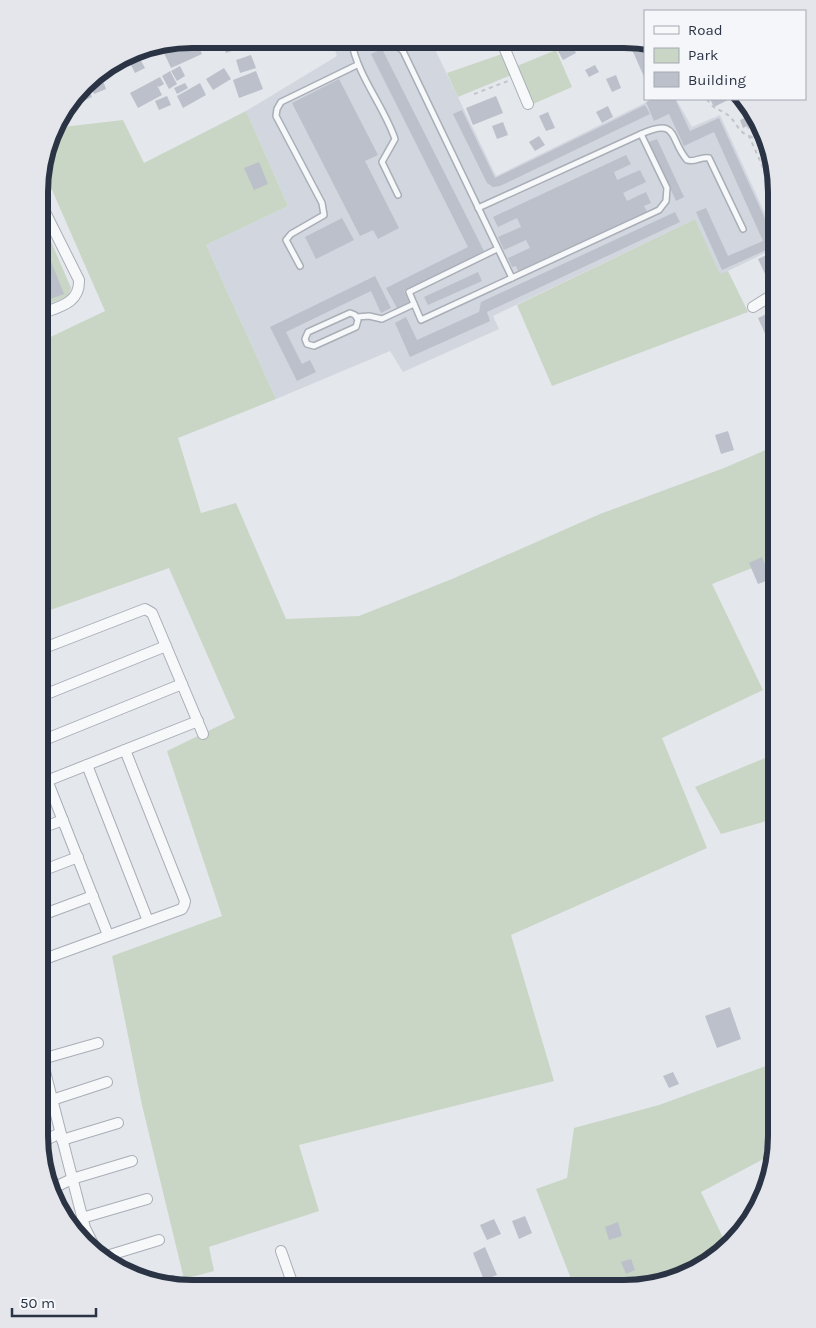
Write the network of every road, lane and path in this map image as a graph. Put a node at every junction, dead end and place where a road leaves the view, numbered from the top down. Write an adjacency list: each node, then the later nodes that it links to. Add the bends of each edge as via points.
1 (352, 48): 4 (lane)
2 (399, 48): 14 (lane)
3 (504, 48): 5 (street)
4 (357, 65): 13 (lane, via 390,125 394,139 382,162); 18 (lane, via 281,102 277,109 276,116 322,203 324,216 286,240)
5 (517, 77): 6 (path); 8 (street)
6 (474, 94)
7 (708, 100): 10 (path)
8 (528, 104)
9 (641, 134): 14 (lane); 16 (lane, via 666,128 673,133 687,160 709,158); 19 (lane, via 667,188 666,201 659,210)
10 (749, 136): 11 (path); 12 (path)
11 (759, 140)
12 (767, 177)
13 (398, 195)
14 (478, 208): 17 (lane)
15 (48, 218): 23 (street, via 79,280 73,299)
16 (743, 229)
17 (497, 249): 19 (lane); 21 (lane, via 409,292)
18 (300, 266)
19 (512, 278): 21 (lane, via 421,320)
20 (768, 298): 22 (street)
21 (414, 304): 24 (lane, via 382,319)
22 (753, 307)
23 (48, 310)
24 (357, 317): 24 (lane, via 348,314 308,332 306,341 314,346 354,329 358,325)
25 (166, 646): 26 (street, via 152,613 145,609); 27 (street); 28 (street)
26 (48, 647)
27 (182, 684): 29 (street); 31 (street)
28 (48, 693)
29 (198, 721): 30 (street); 32 (street)
30 (203, 734)
31 (48, 738)
32 (125, 750): 33 (street); 42 (street, via 185,900 182,909)
33 (87, 765): 34 (street); 42 (street)
34 (48, 780)
35 (48, 792): 36 (street)
36 (63, 820): 37 (street); 38 (street)
37 (48, 826)
38 (78, 857): 39 (street); 40 (street)
39 (48, 869)
40 (93, 896): 41 (street); 43 (street)
41 (48, 913)
42 (148, 921): 43 (street)
43 (108, 936): 44 (street)
44 (48, 958)
45 (98, 1042): 46 (street)
46 (48, 1058)
47 (107, 1082): 49 (street)
48 (48, 1083): 49 (street)
49 (51, 1095): 51 (street)
50 (118, 1123): 51 (street)
51 (61, 1136): 52 (street); 54 (street)
52 (48, 1140)
53 (132, 1161): 54 (street)
54 (72, 1179): 55 (street); 57 (street)
55 (56, 1187)
56 (147, 1199): 57 (street)
57 (82, 1226)
58 (159, 1240): 60 (street)
59 (281, 1252): 61 (street)
60 (110, 1255)
61 (291, 1280)

